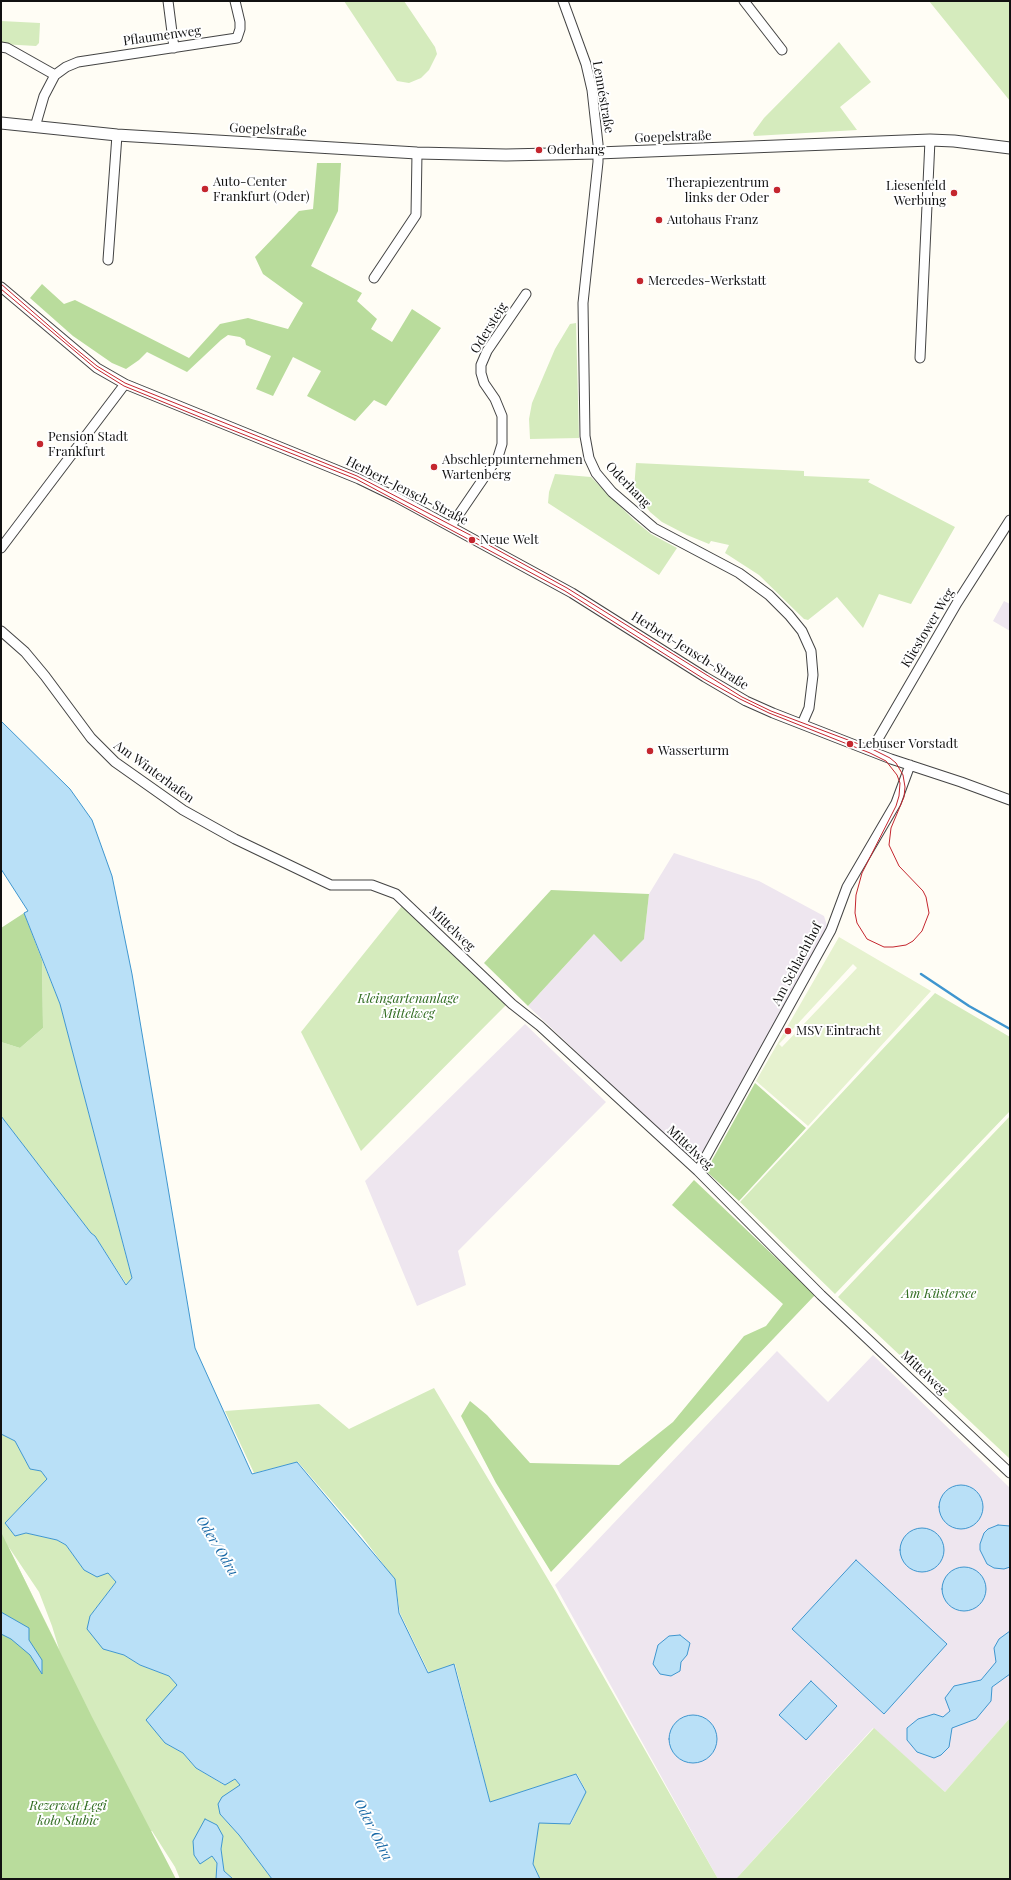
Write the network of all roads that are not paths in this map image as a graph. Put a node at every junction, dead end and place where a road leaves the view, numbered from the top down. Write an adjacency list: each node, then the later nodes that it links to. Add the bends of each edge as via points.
1 (168, 1): 6 (street)
2 (235, 1): 6 (street, Pflaumenweg, via 240,22 237,38)
3 (563, 1): 15 (street, Lennéstraße, via 586,64 595,114)
4 (744, 1): 7 (street)
5 (1, 47): 8 (street)
6 (174, 48): 8 (street, Pflaumenweg, via 78,62)
7 (782, 50)
8 (55, 74): 10 (street, via 44,96)
9 (1, 123): 10 (street, Goepelstraße)
10 (35, 127): 11 (street, Goepelstraße)
11 (117, 135): 14 (street, Goepelstraße); 16 (street)
12 (930, 140): 13 (street, Goepelstraße, via 954,140); 15 (street, Goepelstraße); 20 (street)
13 (1010, 148)
14 (417, 153): 15 (street, Goepelstraße); 17 (street, via 416,215)
15 (598, 154): 26 (street, Oderhang, via 583,303 585,436 589,458 596,473 612,492 654,528 739,573 769,596 802,631 811,651 813,675 809,708)
16 (108, 260)
17 (374, 278)
18 (1, 287): 21 (street, Herbert-Jensch-Straße, via 97,368)
19 (526, 294): 23 (street, Odersteig, via 487,351 482,365 484,383 502,416 502,444 498,457)
20 (920, 358)
21 (125, 384): 23 (street, Herbert-Jensch-Straße, via 359,479); 24 (street)
22 (1010, 520): 27 (street, Kliestower Weg, via 957,603)
23 (451, 526): 26 (street, Herbert-Jensch-Straße, via 581,599 746,701)
24 (1, 548)
25 (1, 631): 30 (street, Am Winterhafen, via 25,652 46,676 91,738 115,762 182,810 235,839)
26 (802, 724): 27 (street, Herbert-Jensch-Straße)
27 (871, 751): 28 (street, Herbert-Jensch-Straße)
28 (910, 765): 29 (street, Herbert-Jensch-Straße); 31 (street, Am Schlachthof, via 896,803 847,887 832,930)
29 (1009, 797)
30 (331, 885): 31 (street, Mittelweg, via 372,886 396,894 512,1004 540,1026)
31 (698, 1171): 32 (street, Mittelweg, via 821,1295)
32 (1010, 1473)

